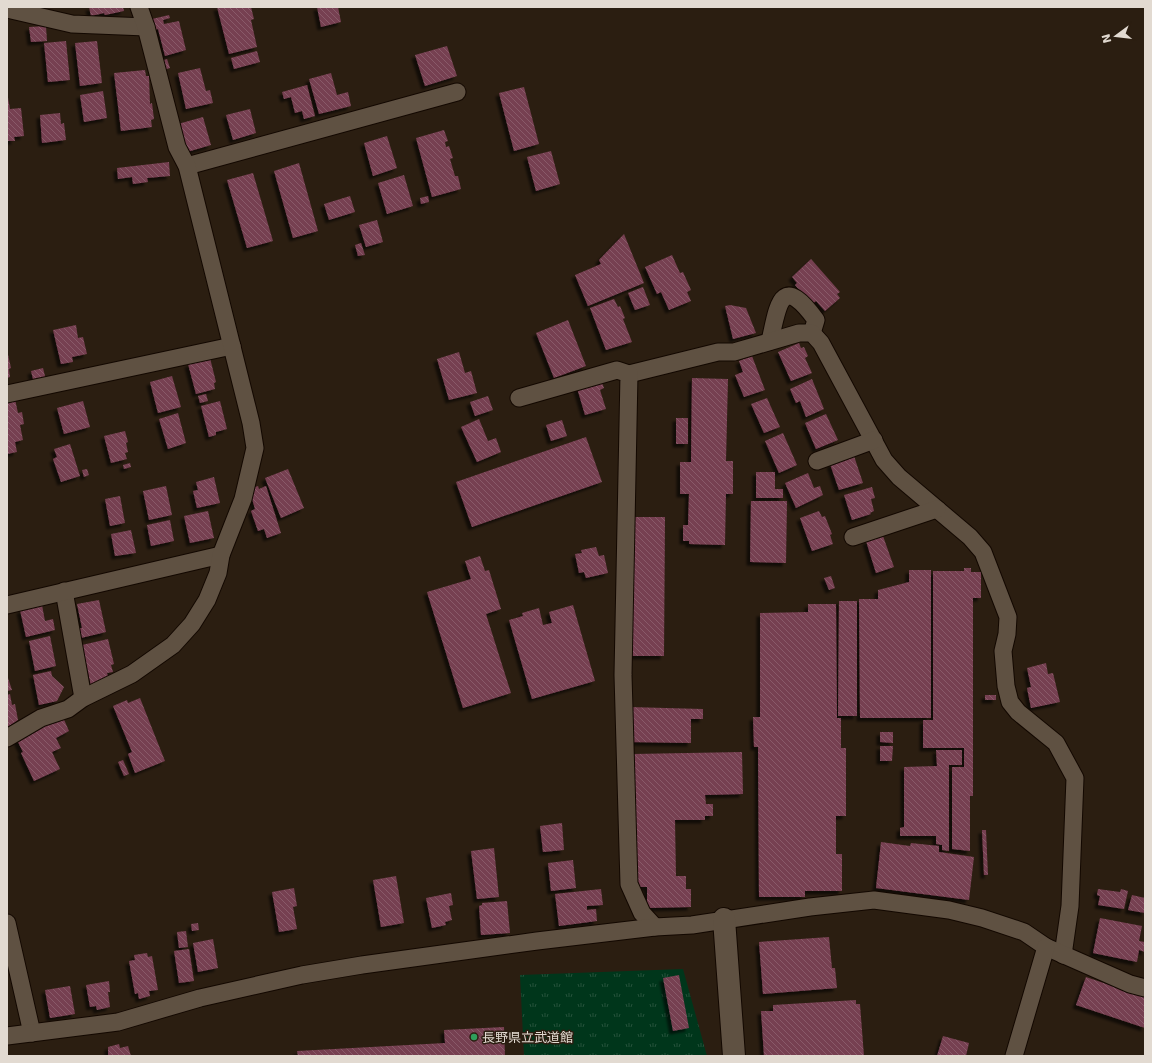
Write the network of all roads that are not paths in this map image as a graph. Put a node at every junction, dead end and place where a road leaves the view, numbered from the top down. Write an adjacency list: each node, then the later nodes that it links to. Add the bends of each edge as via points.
1 (139, 7): 3 (street)
2 (7, 9): 3 (street, via 72,24)
3 (146, 26): 5 (street, via 177,147)
4 (457, 92): 5 (street)
5 (187, 166): 8 (street)
6 (812, 334): 7 (street, via 799,334); 7 (street, via 816,320 805,304 795,297 788,296 779,304); 12 (street, via 821,343)
7 (770, 342): 9 (street)
8 (232, 346): 10 (street); 16 (street, via 255,448 243,499)
9 (629, 374): 11 (street, via 617,370); 23 (street, via 623,675 628,884 642,913)
10 (7, 394)
11 (519, 398)
12 (874, 440): 13 (street); 14 (street, via 884,460 899,477)
13 (817, 461)
14 (936, 509): 15 (street); 25 (street, via 970,537 983,552 993,575 1008,617 1003,650 1010,702 1018,712 1056,743 1074,778 1070,906)
15 (853, 538)
16 (221, 555): 17 (street); 19 (street, via 218,573 207,600 183,635 157,658 132,674)
17 (64, 592): 18 (street); 19 (street)
18 (7, 605)
19 (83, 698): 20 (street, via 68,709 41,718)
20 (7, 738)
21 (724, 919): 23 (street, via 692,925); 24 (street, via 874,900 949,910 982,918 1024,932); 29 (street)
22 (7, 923): 27 (street)
23 (655, 927): 27 (street, via 418,956 302,975 200,998 118,1022)
24 (1046, 947): 25 (street); 30 (street)
25 (1063, 955): 26 (street)
26 (1145, 988)
27 (32, 1033): 28 (street)
28 (7, 1036)
29 (734, 1056)
30 (1014, 1056)

